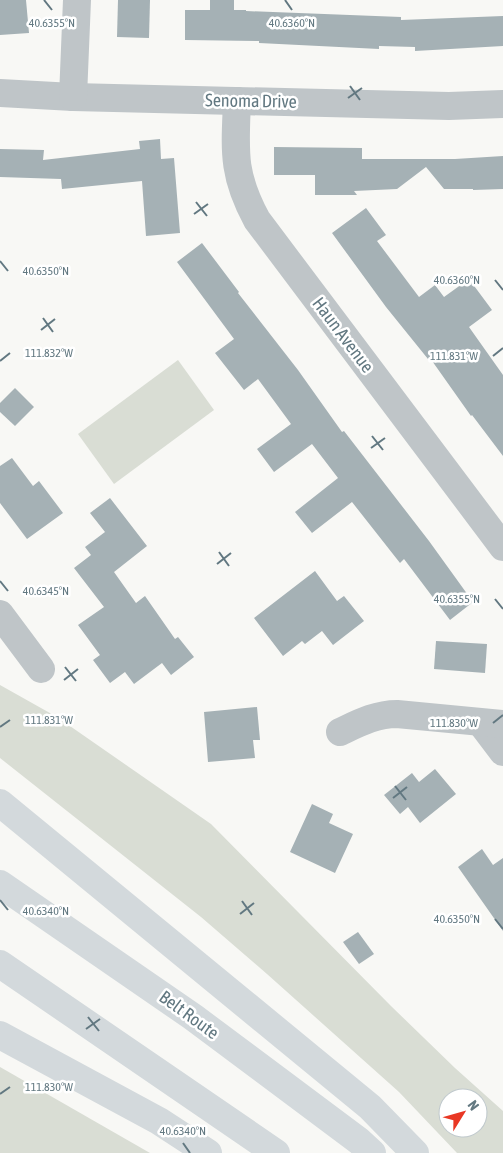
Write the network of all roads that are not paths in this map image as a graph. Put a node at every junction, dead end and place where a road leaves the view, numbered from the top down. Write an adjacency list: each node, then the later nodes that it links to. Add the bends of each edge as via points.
1 (77, 0): 3 (street)
2 (0, 94): 3 (street, Senoma Drive)
3 (73, 97): 4 (street, Senoma Drive)
4 (237, 101): 5 (street, Senoma Drive, via 449,106); 6 (street, Haun Avenue, via 236,162 244,193 257,220)
5 (503, 104)
6 (503, 547)
7 (0, 614): 8 (street)
8 (41, 669)
9 (492, 723): 10 (street, via 385,714); 11 (street)
10 (340, 732)
11 (503, 752)
12 (0, 803): 19 (highway, via 370,1107)
13 (0, 884): 18 (highway, Belt Route, via 193,1017)
14 (0, 964): 17 (highway)
15 (0, 1035): 16 (highway, via 159,1121)
16 (208, 1153)
17 (276, 1153)
18 (372, 1153)
19 (415, 1153)

